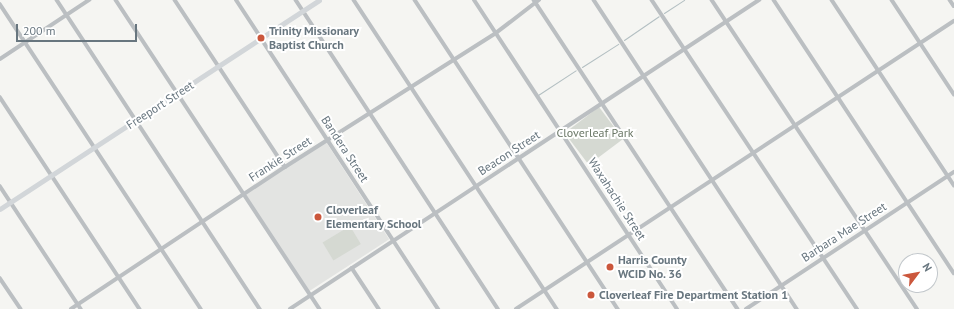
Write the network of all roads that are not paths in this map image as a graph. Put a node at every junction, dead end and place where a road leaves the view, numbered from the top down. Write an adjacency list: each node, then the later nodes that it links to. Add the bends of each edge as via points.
1 (57, 0): 23 (street)
2 (89, 0): 23 (street)
3 (116, 0): 37 (street)
4 (175, 0): 33 (street)
5 (236, 0): 27 (street, Bandera Street)
6 (296, 0): 22 (street)
7 (320, 0): 22 (main road, Freeport Street)
8 (354, 0): 36 (street)
9 (415, 0): 32 (street)
10 (474, 0): 26 (street, Waxahachie Street)
11 (594, 0): 35 (street)
12 (652, 0): 30 (street)
13 (712, 0): 24 (street)
14 (759, 0): 24 (street, Beacon Street)
15 (774, 0): 40 (street)
16 (832, 0): 34 (street)
17 (892, 0): 29 (street)
18 (950, 0): 21 (street)
19 (537, 1): 26 (street, Frankie Street); 41 (street)
20 (0, 4): 28 (street)
21 (954, 6)
22 (303, 11): 27 (main road, Freeport Street); 42 (street)
23 (66, 15): 28 (street); 43 (street)
24 (726, 21): 30 (street, Beacon Street); 44 (street)
25 (954, 21): 29 (street)
26 (496, 33): 32 (street, Frankie Street); 45 (street, Waxahachie Street)
27 (261, 38): 33 (main road, Freeport Street); 46 (street, Bandera Street)
28 (25, 42): 31 (street); 47 (street)
29 (920, 43): 34 (street); 38 (street)
30 (685, 49): 35 (street, Beacon Street); 48 (street)
31 (0, 59)
32 (455, 60): 36 (street, Frankie Street); 49 (street)
33 (219, 66): 37 (main road, Freeport Street); 50 (street)
34 (878, 71): 40 (street); 53 (street)
35 (644, 76): 41 (street, Beacon Street); 54 (street)
36 (412, 88): 42 (street, Frankie Street); 57 (street)
37 (178, 93): 43 (main road, Freeport Street); 58 (street)
38 (954, 94)
39 (0, 97): 52 (street)
40 (837, 98): 44 (street); 60 (street)
41 (602, 103): 45 (street, Beacon Street); 61 (street)
42 (371, 114): 46 (street, Frankie Street); 63 (street)
43 (136, 120): 47 (main road, Freeport Street); 64 (street)
44 (794, 126): 48 (street); 65 (street)
45 (560, 131): 49 (street, Beacon Street); 66 (street, Waxahachie Street)
46 (328, 140): 50 (street, Frankie Street); 67 (street, Bandera Street)
47 (94, 148): 52 (main road, Freeport Street); 68 (street)
48 (753, 153): 54 (street); 69 (street)
49 (519, 158): 57 (street, Beacon Street); 70 (street)
50 (285, 167): 58 (street, Frankie Street)
51 (954, 172): 53 (street, Barbara Mae Street)
52 (52, 175): 59 (main road, Freeport Street); 73 (street)
53 (948, 176): 55 (street); 60 (street, Barbara Mae Street)
54 (711, 181): 61 (street); 75 (street)
55 (954, 185)
56 (0, 186): 59 (street)
57 (477, 186): 63 (street, Beacon Street); 76 (street)
58 (244, 194): 64 (street, Frankie Street); 77 (street)
59 (10, 202): 62 (main road, Freeport Street); 78 (street)
60 (908, 202): 65 (street, Barbara Mae Street); 72 (street)
61 (670, 208): 66 (street); 94 (street)
62 (0, 209)
63 (436, 213): 67 (street, Beacon Street); 89 (street)
64 (202, 222): 68 (street, Frankie Street); 84 (street)
65 (865, 231): 69 (street, Barbara Mae Street); 98 (street)
66 (628, 236): 70 (street); 93 (street, Waxahachie Street)
67 (394, 240): 71 (street, Beacon Street); 88 (street, Bandera Street)
68 (161, 249): 73 (street, Frankie Street); 83 (street)
69 (823, 258): 75 (street, Barbara Mae Street); 97 (street)
70 (586, 263): 76 (street); 92 (street)
71 (352, 268): 77 (street, Beacon Street); 87 (street)
72 (954, 273)
73 (119, 276): 78 (street, Frankie Street); 82 (street)
74 (0, 278): 79 (street)
75 (782, 285): 95 (street, Barbara Mae Street); 96 (street)
76 (544, 290): 90 (street); 91 (street)
77 (311, 295): 85 (street, Beacon Street); 86 (street)
78 (78, 305): 80 (street, Frankie Street); 81 (street)
79 (20, 309)
80 (71, 309)
81 (81, 309)
82 (140, 309)
83 (201, 309)
84 (260, 309)
85 (290, 309)
86 (320, 309)
87 (379, 309)
88 (438, 309)
89 (498, 309)
90 (516, 309)
91 (557, 309)
92 (618, 309)
93 (677, 309)
94 (738, 309)
95 (746, 309)
96 (797, 309)
97 (857, 309)
98 (917, 309)

